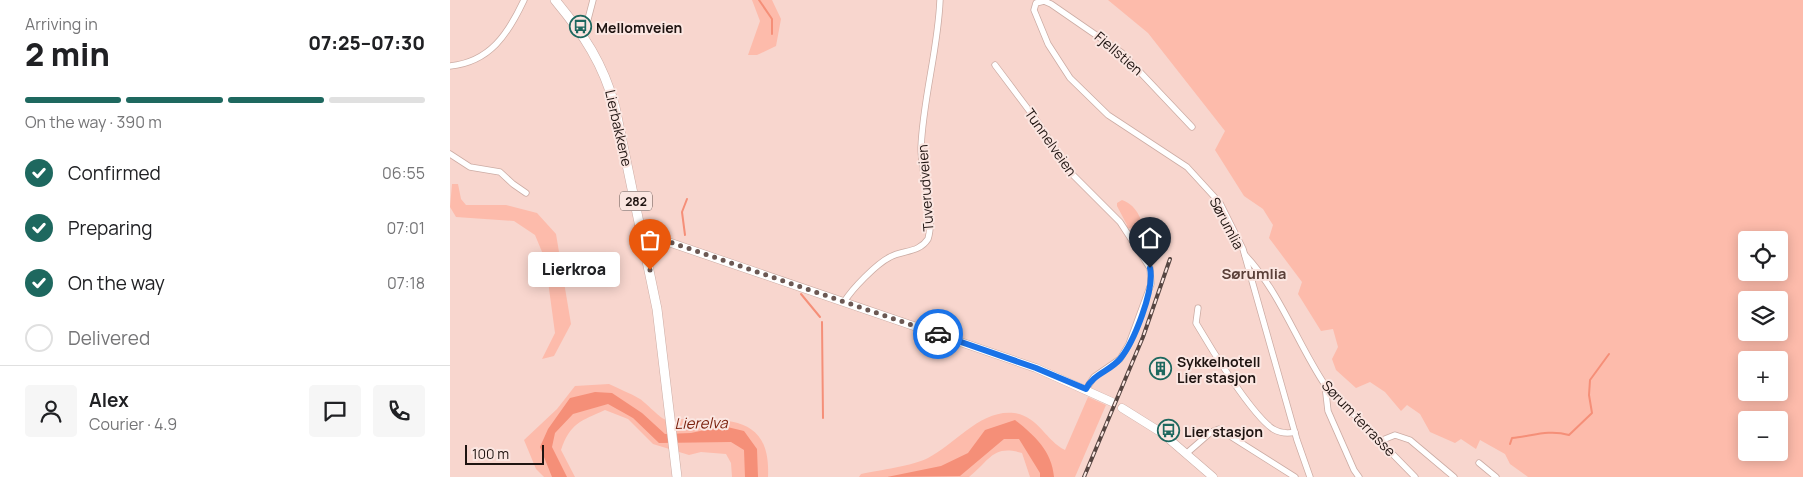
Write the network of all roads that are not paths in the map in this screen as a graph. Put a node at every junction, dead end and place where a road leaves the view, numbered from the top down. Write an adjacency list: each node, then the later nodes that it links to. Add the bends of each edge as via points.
1 (524, 0): 8 (street, via 506,33 492,50 475,60)
2 (555, 0): 6 (main road, Lierbakkene / 282)
3 (593, 0): 6 (street, via 588,23)
4 (940, 0): 16 (street, Tuverudveien, via 921,148 930,220 928,239 917,249 882,262)
5 (1034, 7): 9 (street, Fjellstien, via 1038,1 1051,4 1108,42); 15 (street, Sørumlia, via 1048,44 1070,78 1108,116 1195,174 1220,203)
6 (580, 31): 12 (main road, Lierbakkene / 282, via 600,63 610,89)
7 (995, 65): 19 (street, Tunnelveien, via 1072,173 1120,222 1150,268 1151,284 1129,344 1120,359 1094,377)
8 (450, 66)
9 (1192, 127)
10 (450, 154): 11 (street, via 470,167 500,172)
11 (526, 193)
12 (642, 233): 13 (main road); 14 (main road, Lierbakkene / 282)
13 (667, 241): 14 (main road); 16 (main road)
14 (645, 244): 26 (main road, Lierbakkene / 282, via 662,334)
15 (1244, 254): 18 (street, Sørum terrasse, via 1266,280); 22 (street, Sørumlia)
16 (844, 302): 19 (main road, via 1036,368)
17 (1198, 308): 22 (street, via 1196,323 1262,418 1279,432)
18 (1325, 385): 23 (street, Sørum terrasse); 30 (street, via 1328,411)
19 (1086, 389): 20 (main road)
20 (1112, 402)
21 (1122, 408): 24 (main road)
22 (1295, 432): 29 (street, Sørumlia)
23 (1380, 441): 31 (street, Sørum terrasse); 32 (street, via 1396,435 1410,440)
24 (1187, 453): 27 (main road); 28 (street, via 1219,428)
25 (1479, 463): 33 (street)
26 (677, 477)
27 (1213, 477)
28 (1294, 477)
29 (1310, 477)
30 (1359, 477)
31 (1415, 477)
32 (1454, 477)
33 (1496, 477)

